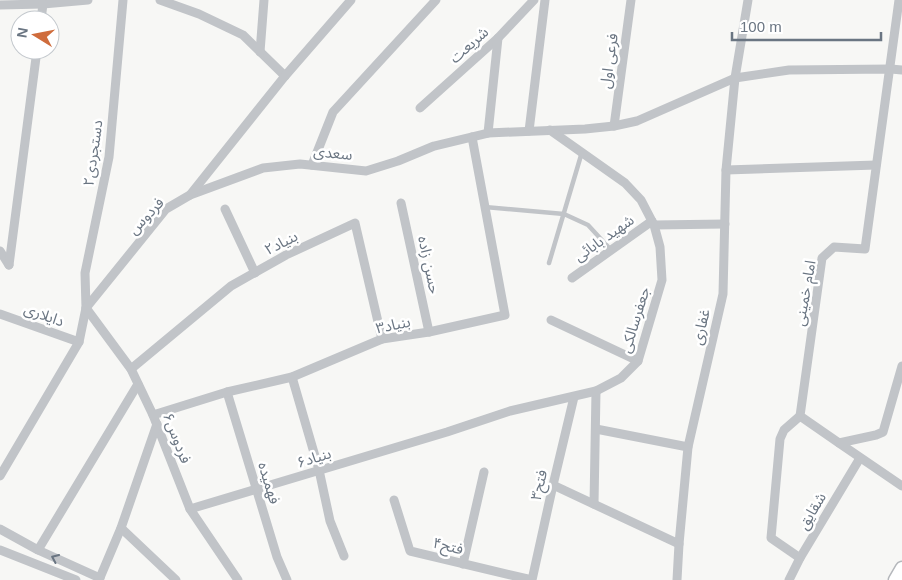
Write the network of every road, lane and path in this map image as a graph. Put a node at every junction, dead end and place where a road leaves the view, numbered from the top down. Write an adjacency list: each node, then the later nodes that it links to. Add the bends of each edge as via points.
1 (88, 0): 12 (street)
2 (123, 0): 44 (street, دستجردی۲, via 109,157 85,273)
3 (160, 0): 16 (street, via 243,35)
4 (264, 0): 16 (street)
5 (351, 0): 20 (street, فردوس)
6 (436, 0): 29 (street, via 333,112)
7 (534, 0): 15 (street, شریعت)
8 (544, 0): 25 (street)
9 (631, 0): 23 (street, فرعی اول)
10 (899, 0): 18 (street, امام خمینی)
11 (746, 1): 21 (street, غفاری)
12 (43, 4): 13 (street); 14 (street)
13 (0, 5)
14 (42, 10)
15 (498, 38): 22 (street, شریعت); 26 (street)
16 (260, 52): 20 (street)
17 (36, 60): 40 (street, via 9,265)
18 (891, 69): 19 (street); 21 (street, via 789,70); 30 (street, امام خمینی)
19 (902, 70)
20 (285, 76): 32 (street, فردوس)
21 (735, 78): 23 (street, سعدی, via 637,120); 31 (street, غفاری)
22 (420, 108)
23 (614, 126): 24 (street, سعدی)
24 (550, 130): 25 (street, سعدی); 28 (street, جعفرسالکی)
25 (529, 131): 26 (street, سعدی)
26 (488, 133): 27 (street, سعدی)
27 (472, 137): 29 (street, سعدی, via 434,146 366,171); 34 (street)
28 (582, 151): 36 (lane); 37 (street, جعفرسالکی, via 642,200)
29 (312, 165): 32 (street, سعدی, via 263,168)
30 (876, 165): 31 (street); 58 (street, امام خمینی, via 865,249 834,247 822,258)
31 (726, 170): 38 (street, غفاری)
32 (190, 195): 44 (street, فردوس, via 166,209)
33 (402, 203): 47 (street, حسن زاده)
34 (485, 207): 36 (lane); 47 (street, بنیاد۳, via 505,315)
35 (225, 210): 42 (street)
36 (564, 214): 39 (lane, via 588,225); 41 (lane)
37 (653, 223): 38 (street); 39 (street, شهید بابائی); 50 (street, جعفرسالکی, via 660,247 662,280)
38 (725, 224): 63 (street, غفاری, via 722,294)
39 (611, 250): 43 (street, شهید بابائی)
40 (0, 251)
41 (550, 263)
42 (255, 273): 48 (street, بنیاد۲, via 355,223); 52 (street, بنیاد۲, via 231,286)
43 (572, 278)
44 (86, 308): 49 (street, فردوس); 52 (street, فردوس۶)
45 (0, 314): 49 (street, دایلاری)
46 (550, 320): 50 (street)
47 (429, 332): 48 (street, بنیاد۳)
48 (382, 339): 53 (street, بنیاد۳)
49 (79, 342): 67 (street, فردوس)
50 (638, 361): 55 (street, جعفرسالکی, via 621,378)
51 (902, 366): 62 (street, via 884,432)
52 (131, 368): 54 (street, فردوس۶)
53 (292, 377): 56 (street, بنیاد۳); 65 (street)
54 (138, 384): 59 (street, فردوس۶); 78 (street)
55 (596, 391): 57 (street, جعفرسالکی); 60 (street)
56 (227, 392): 59 (street, بنیاد۳); 70 (street, فهمیده)
57 (574, 396): 61 (street, جعفرسالکی, via 510,411); 68 (street, فتح۳)
58 (800, 416): 62 (street); 80 (street, via 784,430 780,439 771,538)
59 (155, 419): 73 (street, فردوس۶); 74 (street)
60 (596, 429): 63 (street); 72 (street)
61 (447, 432): 65 (street, بنیاد۶)
62 (839, 444): 64 (street)
63 (688, 447): 76 (street, غفاری)
64 (860, 458): 69 (street); 80 (street, شقایق)
65 (319, 470): 70 (street, بنیاد۶); 79 (street, via 330,521)
66 (484, 472): 81 (street)
67 (0, 476)
68 (553, 485): 72 (street); 88 (street, فتح۳)
69 (902, 486)
70 (257, 489): 73 (street, بنیاد۶); 87 (street, فهمیده)
71 (394, 500): 81 (street, فتح۴, via 410,551)
72 (594, 504): 76 (street)
73 (190, 509): 86 (street, فردوس۶)
74 (121, 528): 83 (street); 85 (street)
75 (0, 529): 78 (street)
76 (679, 544): 89 (street, غفاری)
77 (0, 550): 84 (street)
78 (38, 550): 83 (street, one-way to 78)
79 (344, 556)
80 (800, 558): 90 (street, شقایق)
81 (463, 564): 88 (street, فتح۴)
82 (902, 568): 91 (main road)
83 (99, 579)
84 (76, 580)
85 (176, 580)
86 (238, 580)
87 (287, 580)
88 (532, 580)
89 (677, 580)
90 (789, 580)
91 (895, 580)

